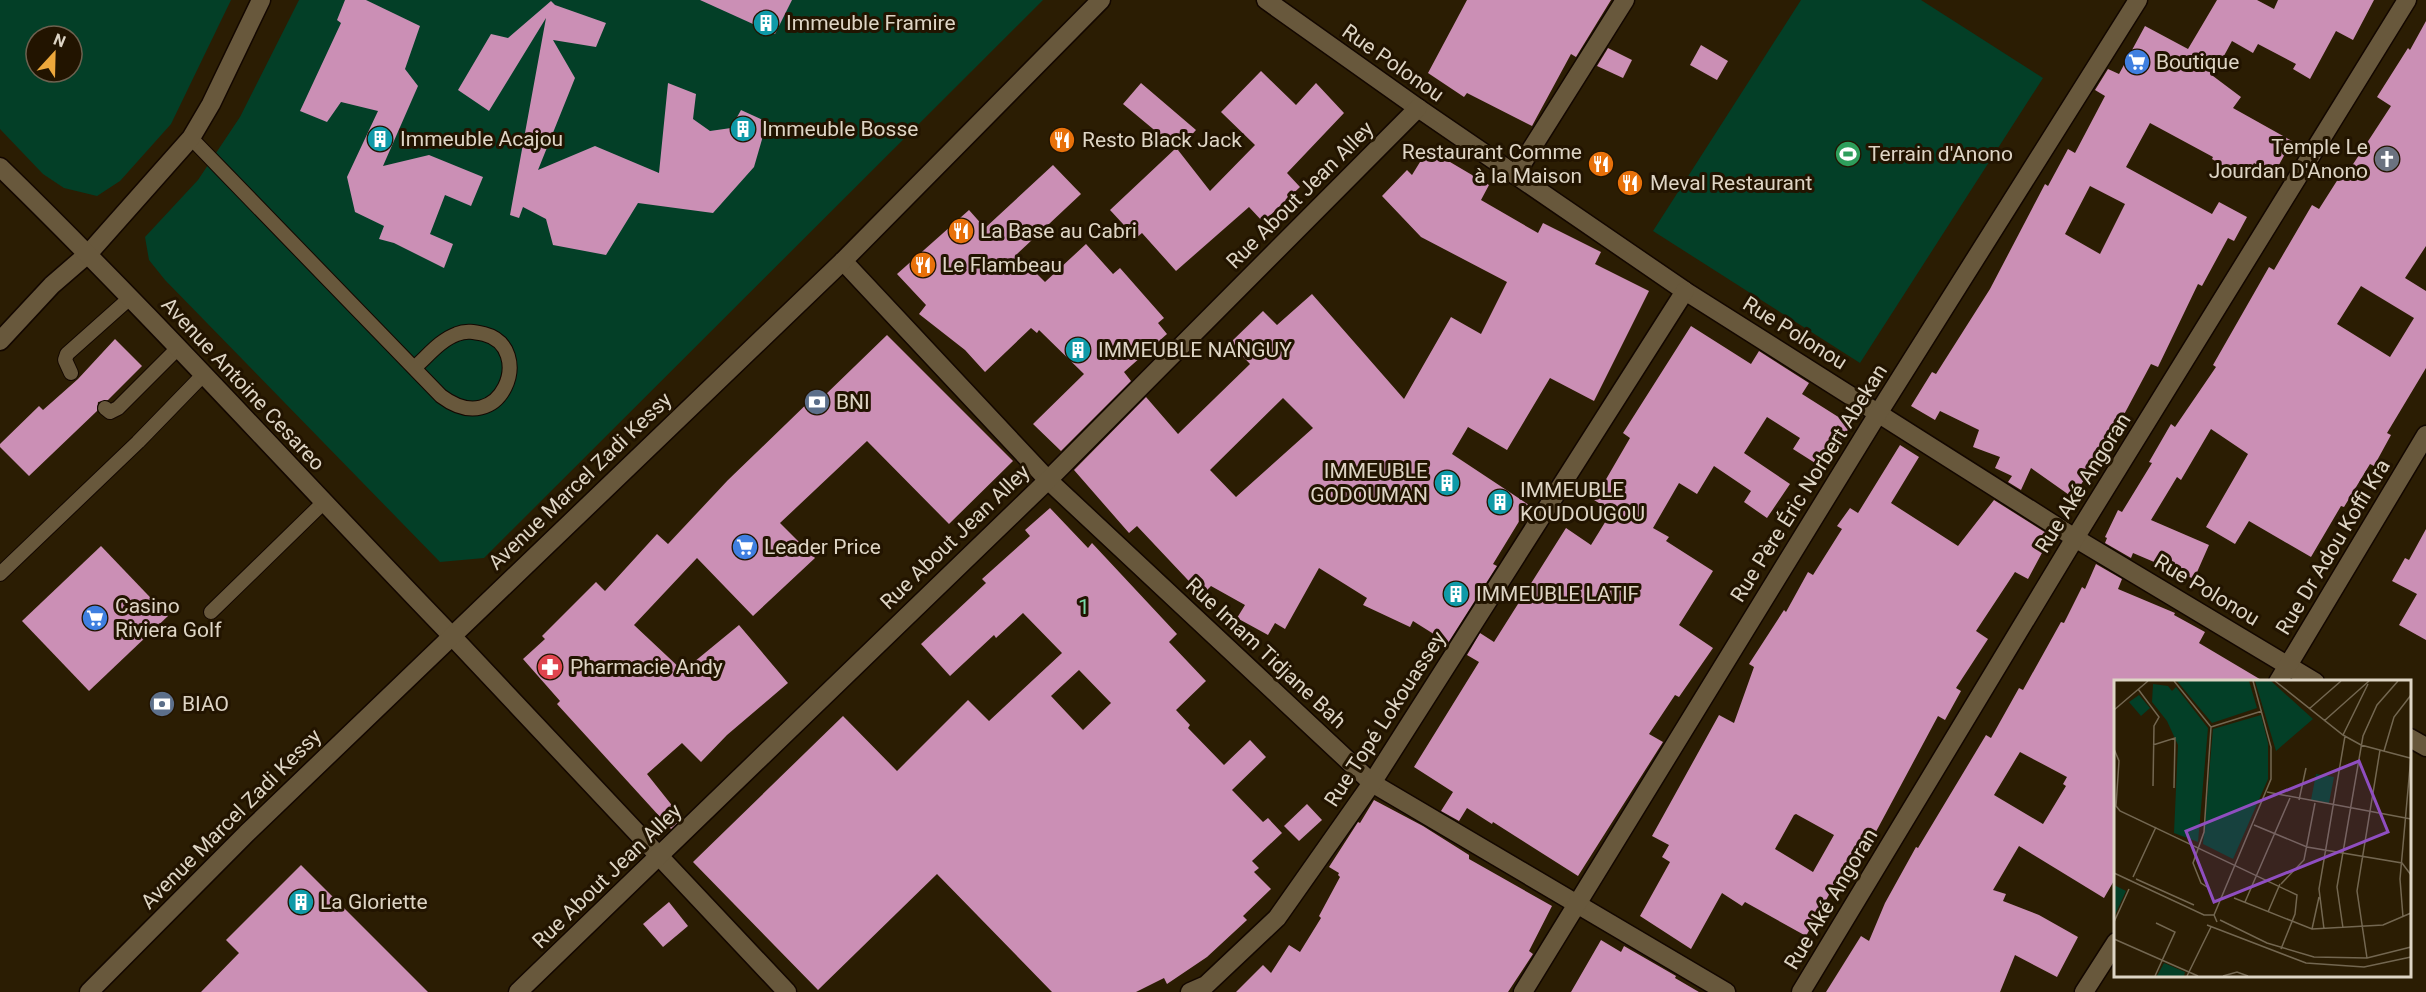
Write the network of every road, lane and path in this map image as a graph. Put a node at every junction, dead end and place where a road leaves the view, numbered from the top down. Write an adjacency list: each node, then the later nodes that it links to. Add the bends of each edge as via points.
1 (261, 0): 8 (street)
2 (1101, 0): 12 (street, Avenue Marcel Zadi Kessy)
3 (1266, 0): 7 (street, Rue Polonou)
4 (1625, 0): 10 (street)
5 (2138, 0): 21 (street, Rue Père Éric Norbert Abekan)
6 (2407, 0): 25 (street, Rue Aké Angoran)
7 (1418, 108): 10 (street, Rue Polonou); 23 (street, Rue About Jean Alley)
8 (191, 138): 11 (street); 17 (lane)
9 (0, 166): 11 (street, Avenue Antoine Cesareo)
10 (1515, 175): 13 (street, Rue Polonou)
11 (89, 253): 14 (street, Avenue Antoine Cesareo); 15 (street, via 52,285)
12 (843, 261): 23 (street, Rue Imam Tidjane Bah); 28 (street, Avenue Marcel Zadi Kessy)
13 (1685, 291): 21 (street, Rue Polonou); 34 (street, Rue Topé Lokouassey)
14 (131, 297): 16 (street, Avenue Antoine Cesareo); 18 (lane, via 67,354 65,360)
15 (0, 341)
16 (179, 347): 19 (street, Avenue Antoine Cesareo); 20 (lane, via 118,408 110,412)
17 (414, 368): 17 (lane, via 441,396 468,409 497,400 510,373 500,344 473,331 444,341)
18 (71, 373)
19 (204, 374): 24 (street, Avenue Antoine Cesareo); 26 (lane)
20 (105, 408)
21 (1879, 412): 25 (street, Rue Polonou); 36 (street, Rue Père Éric Norbert Abekan)
22 (2426, 435): 29 (street, Rue Dr Adou Koffi Kra)
23 (1048, 480): 34 (street, Rue Imam Tidjane Bah); 35 (street, Rue About Jean Alley)
24 (323, 503): 27 (lane); 28 (street, Avenue Antoine Cesareo)
25 (2075, 538): 29 (street, Rue Polonou); 44 (street, Rue Aké Angoran)
26 (0, 574)
27 (211, 612)
28 (451, 635): 35 (street, Avenue Antoine Cesareo); 38 (street, Avenue Marcel Zadi Kessy)
29 (2288, 665): 30 (street, Rue Dr Adou Koffi Kra); 31 (street, Rue Polonou)
30 (2279, 680)
31 (2313, 680)
32 (2411, 739): 33 (street)
33 (2426, 747)
34 (1372, 783): 36 (street, Rue Imam Tidjane Bah); 41 (street, Rue Topé Lokouassey, via 1277,918 1206,985)
35 (659, 858): 39 (street, Rue About Jean Alley); 40 (street, Avenue Antoine Cesareo)
36 (1576, 904): 42 (street, Rue Père Éric Norbert Abekan); 43 (street, Rue Imam Tidjane Bah)
37 (2114, 944): 45 (street)
38 (88, 992)
39 (518, 992)
40 (787, 992)
41 (1190, 992)
42 (1523, 992)
43 (1726, 992)
44 (1802, 992)
45 (2084, 992)

